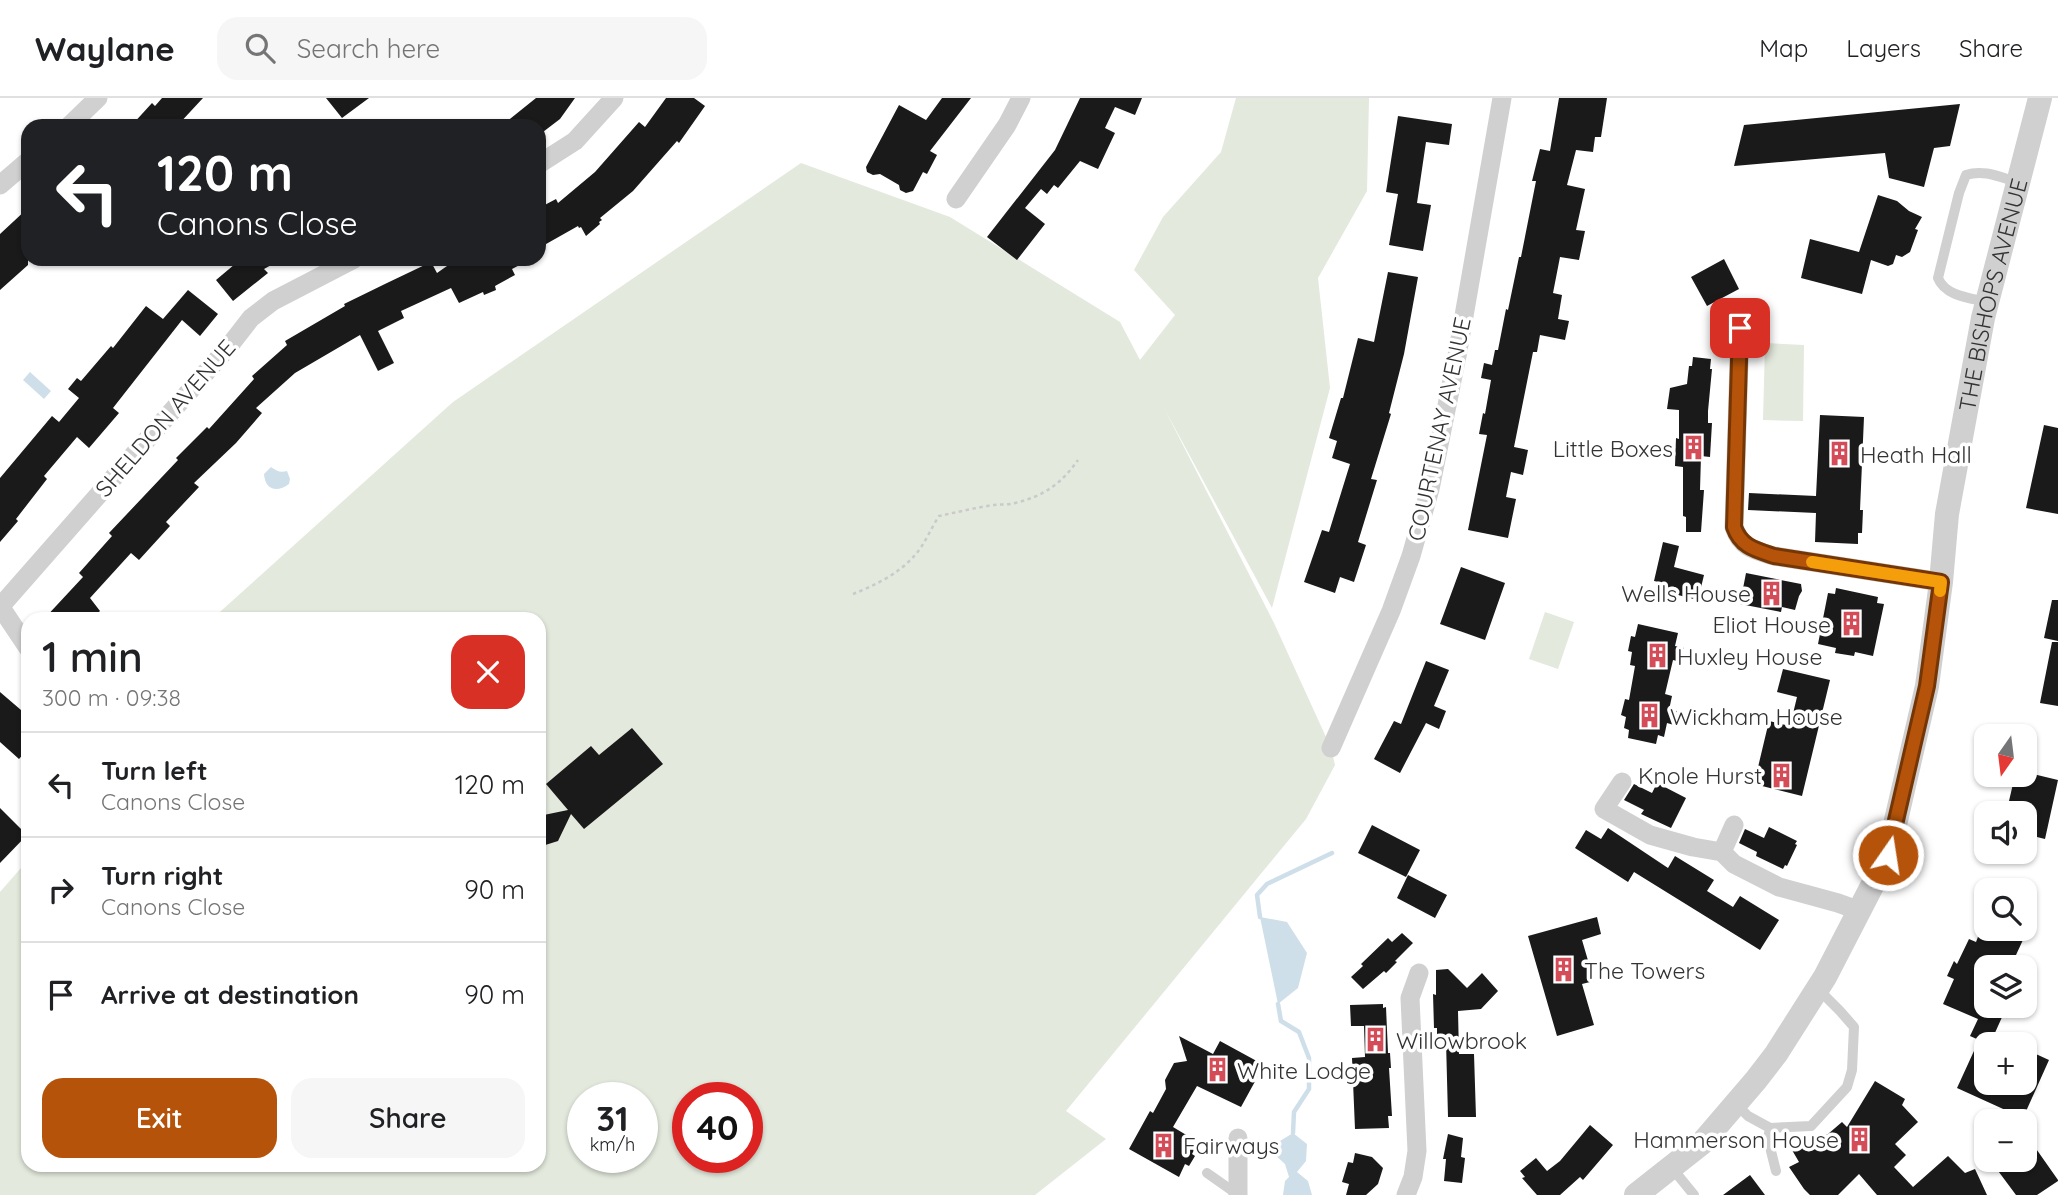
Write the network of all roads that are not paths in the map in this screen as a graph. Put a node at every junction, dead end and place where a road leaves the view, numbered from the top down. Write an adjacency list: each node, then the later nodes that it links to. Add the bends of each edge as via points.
1 (98, 98): 6 (street)
2 (614, 98): 7 (street, via 575,141)
3 (1021, 98): 11 (street)
4 (1502, 98): 18 (street, COURTENAY AVENUE, via 1430,489 1391,611)
5 (2040, 98): 9 (street, THE BISHOPS AVENUE)
6 (76, 119)
7 (546, 160)
8 (21, 167): 10 (street)
9 (2019, 182): 13 (street, THE BISHOPS AVENUE); 13 (lane, via 1974,172 1966,175 1959,193 1938,278 1949,291)
10 (0, 185)
11 (956, 199)
12 (340, 266): 16 (street, SHELDON AVENUE, via 273,301 251,318)
13 (1987, 302): 15 (street, THE BISHOPS AVENUE, via 1947,514)
14 (1740, 328): 15 (street, via 1737,536 1754,550 1774,556)
15 (1941, 582): 22 (street, THE BISHOPS AVENUE, via 1927,686 1888,855)
16 (0, 606): 17 (street)
17 (21, 638)
18 (1331, 748)
19 (1622, 782): 21 (street, via 1604,809 1650,835)
20 (1734, 825): 21 (street)
21 (1722, 852): 22 (street, via 1734,864 1779,887)
22 (1860, 911): 25 (street, THE BISHOPS AVENUE)
23 (1419, 973): 26 (street)
24 (1394, 986): 26 (street)
25 (1817, 989): 27 (street, THE BISHOPS AVENUE, via 1776,1054); 28 (lane, via 1854,1027 1847,1087 1811,1126)
26 (1410, 998): 34 (street, via 1417,1151)
27 (1735, 1104): 28 (lane); 30 (street, THE BISHOPS AVENUE, via 1702,1143)
28 (1770, 1128): 31 (lane, via 1768,1139)
29 (1238, 1138): 33 (street)
30 (1671, 1167): 35 (street, THE BISHOPS AVENUE); 36 (lane)
31 (1776, 1171)
32 (1207, 1172): 33 (lane)
33 (1237, 1195)
34 (1406, 1195)
35 (1636, 1195)
36 (1693, 1195)

